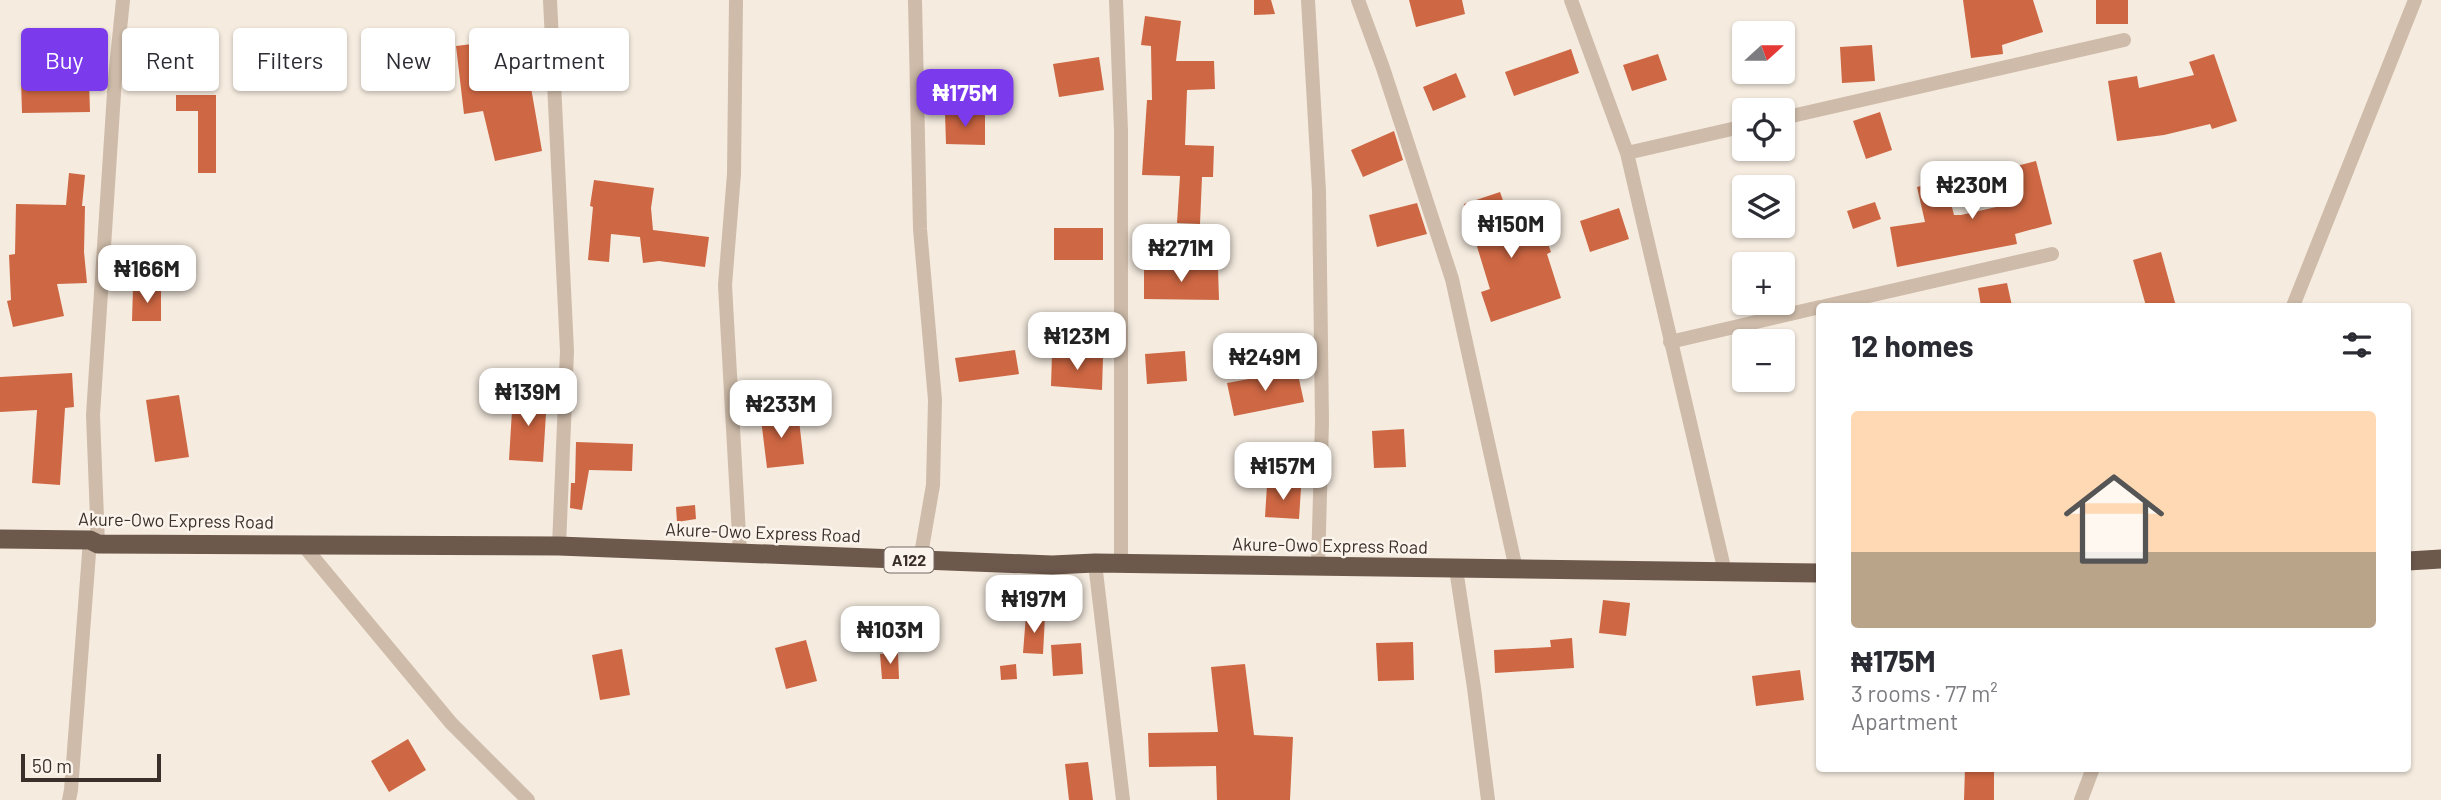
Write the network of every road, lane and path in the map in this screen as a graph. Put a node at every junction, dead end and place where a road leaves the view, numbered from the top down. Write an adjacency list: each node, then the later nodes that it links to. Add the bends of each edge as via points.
1 (123, 0): 20 (street, via 93,415)
2 (550, 0): 22 (street, via 567,351)
3 (736, 0): 23 (street, via 734,174 725,285)
4 (915, 0): 25 (street, via 920,229 935,400 933,485)
5 (1116, 0): 28 (street, via 1121,131)
6 (1308, 0): 29 (street, via 1319,191 1322,422)
7 (1358, 0): 31 (street, via 1452,279)
8 (1571, 0): 13 (street)
9 (2414, 0): 16 (street)
10 (2124, 40): 11 (street)
11 (1795, 115)
12 (1732, 129): 13 (street)
13 (1626, 153): 18 (street)
14 (2052, 254): 15 (street)
15 (1838, 303)
16 (2294, 303)
17 (1816, 308): 18 (street)
18 (1670, 342): 32 (street)
19 (0, 539): 20 (highway, Akure-Owo Express Road / A122)
20 (94, 542): 21 (highway, Akure-Owo Express Road / A122); 35 (street)
21 (303, 545): 22 (highway, Akure-Owo Express Road / A122); 36 (street, via 451,723)
22 (559, 546): 23 (highway, Akure-Owo Express Road / A122)
23 (740, 553): 25 (highway, Akure-Owo Express Road / A122)
24 (2441, 559): 26 (highway)
25 (920, 560): 27 (highway, Akure-Owo Express Road / A122)
26 (2411, 561)
27 (1095, 564): 28 (highway, Akure-Owo Express Road / A122); 37 (street)
28 (1121, 564): 29 (highway, Akure-Owo Express Road / A122)
29 (1318, 567): 30 (highway, Akure-Owo Express Road / A122)
30 (1456, 569): 31 (highway, Akure-Owo Express Road / A122); 38 (street)
31 (1516, 569): 32 (highway, Akure-Owo Express Road / A122)
32 (1725, 572): 33 (highway, Akure-Owo Express Road / A122)
33 (1816, 573)
34 (2092, 772): 39 (street)
35 (68, 800)
36 (528, 800)
37 (1123, 800)
38 (1488, 800)
39 (2081, 800)

